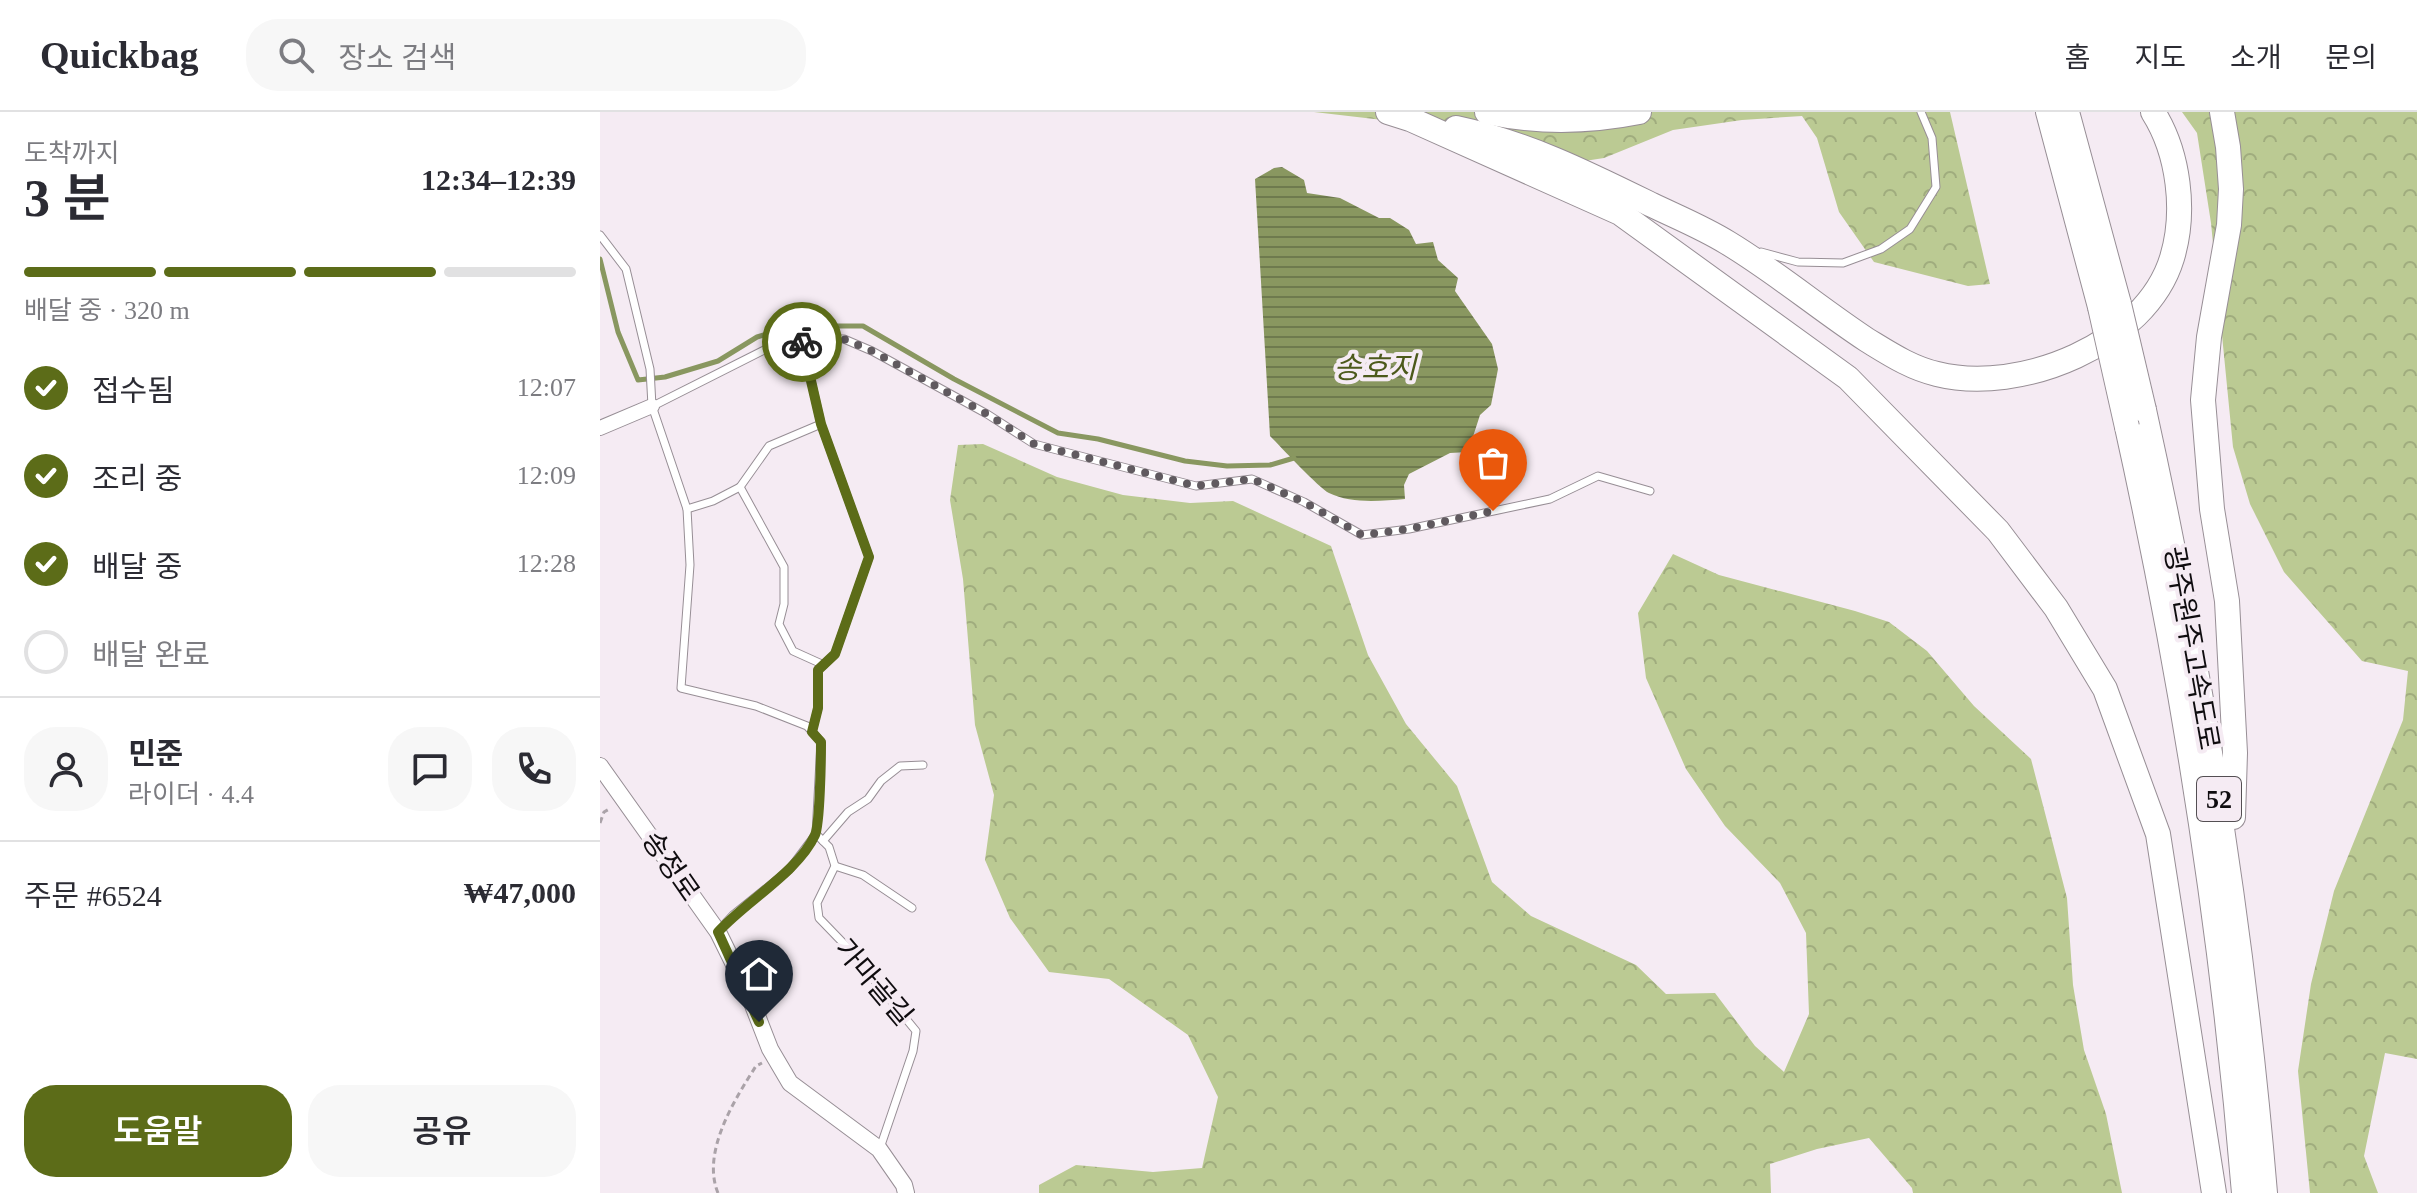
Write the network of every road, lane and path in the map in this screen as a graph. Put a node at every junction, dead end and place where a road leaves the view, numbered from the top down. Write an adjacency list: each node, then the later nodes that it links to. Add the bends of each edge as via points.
1 (1487, 112): 2 (highway, via 1574,121)
2 (1639, 112)
3 (1921, 112): 10 (lane, via 1932,138 1936,187 1910,229 1881,249 1843,263 1798,262)
4 (2048, 112): 11 (highway, 광주원주고속도로 / 52)
5 (2067, 112): 11 (highway, 광주원주고속도로 / 52)
6 (2153, 112): 10 (highway, via 2163,127 2179,190 2172,258 2136,317 2113,336 2048,367 1969,380 1905,363)
7 (2222, 112): 27 (highway, via 2229,225 2203,400 2227,601 2235,753)
8 (1399, 116): 10 (highway, via 1501,138); 34 (highway, via 1620,213 1848,378 2006,542 2056,608 2105,689 2158,834)
9 (600, 235): 13 (lane, via 626,269)
10 (1728, 242)
11 (2109, 305): 14 (highway, 광주원주고속도로 / 52, bridge)
12 (802, 341): 13 (lane, via 776,344); 15 (lane); 18 (lane, via 844,339 872,351 1034,444 1196,486 1252,479 1362,535 1550,499 1598,476)
13 (652, 398): 16 (street); 19 (lane)
14 (2135, 419): 27 (highway, 광주원주고속도로 / 52, via 2194,652); 35 (highway, 광주원주고속도로 / 52, via 2216,923)
15 (821, 424): 17 (lane, via 769,446); 20 (lane, via 869,557 835,654)
16 (600, 428)
17 (740, 487): 19 (lane); 20 (lane, via 784,567 779,624 793,651)
18 (1650, 491)
19 (687, 509): 21 (lane, via 690,565 681,688 756,706)
20 (824, 665): 21 (lane, via 818,670)
21 (812, 732): 24 (lane, via 821,742)
22 (923, 765): 25 (lane, via 900,766)
23 (600, 766): 29 (street, 송정로)
24 (816, 834): 25 (lane); 29 (lane, via 789,870)
25 (823, 841): 26 (lane)
26 (835, 866): 28 (lane, via 863,875); 31 (lane, 가마골길, via 817,903 819,918 916,1031)
27 (2231, 884): 36 (highway, 광주원주고속도로 / 52)
28 (912, 908)
29 (718, 932): 30 (street, 송정로)
30 (774, 1055): 31 (street, 송정로, via 790,1083); 32 (path, via 756,1066 721,1125 714,1170)
31 (879, 1149): 33 (street, 송정로)
32 (718, 1193)
33 (906, 1193)
34 (2214, 1193)
35 (2244, 1193)
36 (2265, 1193)

